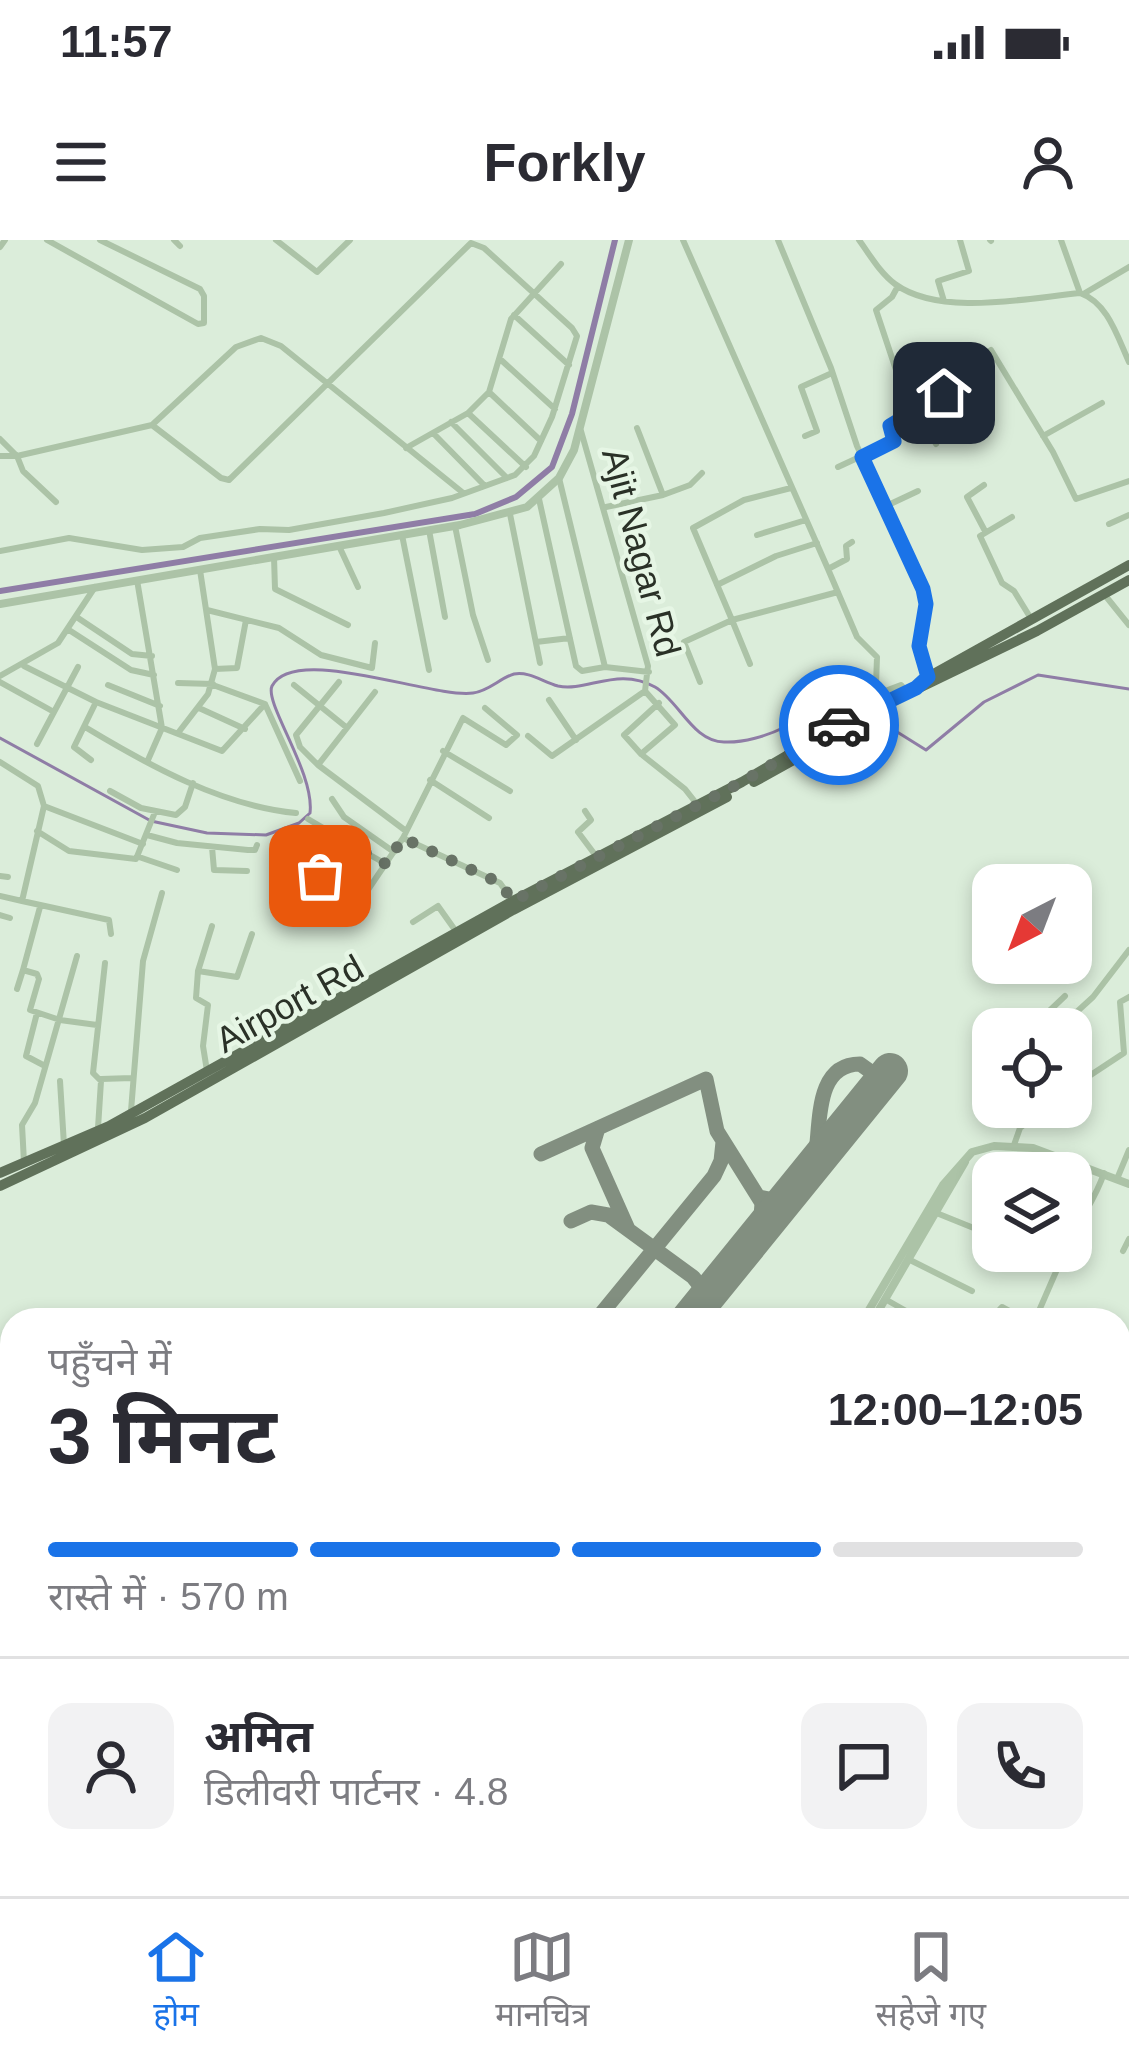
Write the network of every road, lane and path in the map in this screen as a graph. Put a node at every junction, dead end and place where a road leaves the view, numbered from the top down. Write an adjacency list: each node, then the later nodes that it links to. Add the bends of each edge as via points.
1 (47, 240): 2 (street, via 204,323 200,289)
2 (100, 240)
3 (276, 240): 4 (street, via 317,272)
4 (350, 240)
5 (629, 240): 32 (street)
6 (683, 240): 52 (street)
7 (778, 240): 22 (street)
8 (859, 240): 13 (street)
9 (960, 240): 16 (street, via 969,272 938,281)
10 (1061, 240): 15 (street)
11 (561, 264): 14 (street)
12 (1129, 267): 15 (street)
13 (898, 286): 16 (street); 23 (street, via 876,310)
14 (534, 292): 17 (street); 21 (street, via 574,331); 24 (street, via 471,243)
15 (1082, 294): 16 (street); 18 (street, via 1100,303)
16 (944, 301)
17 (514, 314): 19 (street); 21 (street)
18 (1126, 350): 20 (street)
19 (500, 359): 25 (street); 27 (street)
20 (1129, 362)
21 (569, 365): 27 (street)
22 (832, 373): 35 (street, via 801,387 817,431); 43 (street)
23 (900, 382)
24 (328, 383): 31 (street, via 277,343 253,338); 31 (street, via 230,480); 40 (street)
25 (489, 392): 29 (street); 38 (street)
26 (1102, 403): 36 (street)
27 (555, 409): 38 (street)
28 (916, 411): 36 (street, via 991,350); 39 (street); 43 (street, via 890,426 894,441)
29 (468, 413): 30 (street); 44 (street)
30 (451, 422): 34 (street); 47 (street)
31 (152, 425): 42 (street)
32 (580, 427): 48 (street); 58 (street, Ajit Nagar Rd)
33 (638, 428): 55 (street)
34 (433, 433): 40 (street); 50 (street)
35 (805, 436)
36 (1043, 436): 49 (street, via 1077,500)
37 (0, 440): 42 (street)
38 (541, 441): 44 (street)
39 (936, 444)
40 (406, 448): 54 (street)
41 (0, 456): 42 (street)
42 (17, 456): 57 (street)
43 (862, 457): 45 (street); 59 (street)
44 (526, 467): 47 (street)
45 (838, 467)
46 (702, 472): 55 (street)
47 (507, 478): 50 (street)
48 (559, 478): 56 (street); 104 (street)
49 (1129, 481)
50 (484, 484): 54 (street)
51 (984, 485): 67 (street, via 967,497)
52 (791, 488): 63 (street); 80 (street, via 744,500 693,528)
53 (918, 491): 59 (street)
54 (462, 492): 73 (street, via 290,530 200,538 183,548 69,538)
55 (663, 495): 58 (street)
56 (539, 499): 60 (street); 95 (street)
57 (56, 502)
58 (606, 507): 107 (street, Ajit Nagar Rd)
59 (884, 507): 109 (street, via 923,589 919,646)
60 (510, 514): 65 (street); 96 (street)
61 (1129, 515): 64 (street)
62 (1012, 517): 67 (street)
63 (806, 520): 69 (street); 71 (street)
64 (1109, 524)
65 (455, 526): 66 (street); 99 (street)
66 (429, 530): 68 (street); 87 (street)
67 (985, 531): 91 (street, via 980,538 1002,583)
68 (402, 535): 72 (street); 106 (street)
69 (757, 536)
70 (852, 542): 76 (street, via 847,559)
71 (817, 544): 76 (street); 80 (street)
72 (339, 546): 74 (street); 82 (street)
73 (0, 551)
74 (274, 557): 77 (street); 92 (street, via 275,589)
75 (1129, 565): 91 (main road)
76 (827, 569): 83 (street)
77 (200, 570): 78 (street); 86 (street)
78 (137, 580): 81 (street); 98 (street)
79 (1129, 580): 84 (main road)
80 (717, 585): 90 (street)
81 (95, 587): 85 (street); 88 (street)
82 (358, 587)
83 (838, 592): 90 (street); 119 (street, via 857,637 877,657 876,685)
84 (1104, 594): 93 (street); 119 (main road)
85 (0, 604)
86 (206, 610): 89 (street); 105 (street)
87 (445, 617)
88 (78, 618): 94 (street); 98 (street, via 132,654)
89 (246, 620): 97 (street, via 287,631 321,655 372,668); 105 (street, via 238,667)
90 (732, 620): 101 (street); 112 (street, via 684,641)
91 (1031, 621): 109 (main road)
92 (348, 625)
93 (1129, 625)
94 (69, 630): 102 (street); 108 (street, via 131,670)
95 (570, 638): 96 (street); 104 (street, via 580,670)
96 (536, 642): 100 (street)
97 (374, 643)
98 (152, 656): 108 (street)
99 (488, 660)
100 (540, 663)
101 (750, 664)
102 (24, 666): 110 (street); 117 (street)
103 (78, 667): 117 (street)
104 (605, 668): 107 (street)
105 (215, 669): 115 (street)
106 (429, 670)
107 (649, 674): 118 (street, Ajit Nagar Rd)
108 (154, 675): 125 (street)
109 (928, 677): 119 (main road)
110 (0, 679): 129 (street)
111 (339, 682): 126 (street)
112 (700, 682)
113 (178, 683): 115 (street)
114 (108, 685): 125 (street)
115 (213, 685): 123 (street); 127 (street)
116 (294, 685): 126 (street)
117 (66, 690): 122 (street); 129 (street)
118 (646, 690): 124 (street); 137 (street)
119 (912, 691): 130 (main road)
120 (374, 692): 132 (street)
121 (549, 700): 137 (street)
122 (96, 702): 131 (street); 133 (street)
123 (265, 704): 134 (street); 146 (street)
124 (658, 704): 140 (street, via 624,735); 140 (street, via 675,725)
125 (160, 706): 133 (street)
126 (320, 706): 132 (street); 144 (street, via 296,736)
127 (199, 708): 134 (street); 135 (street)
128 (485, 708): 139 (street, via 518,733 509,745 464,717)
129 (54, 712): 138 (street)
130 (856, 720): 151 (main road); 217 (main road, Airport Rd, via 146,1118)
131 (85, 727): 141 (street, via 74,747); 142 (street)
132 (346, 727): 144 (street)
133 (162, 728): 135 (street); 142 (street)
134 (245, 728): 135 (street, via 222,751)
135 (177, 734)
136 (528, 736): 137 (street, via 551,756)
137 (576, 740)
138 (37, 744)
139 (443, 751): 145 (street); 149 (street)
140 (641, 754): 151 (street)
141 (91, 760)
142 (148, 760): 147 (street)
143 (0, 762): 152 (street, via 38,786)
144 (318, 765): 159 (street)
145 (430, 780): 156 (street); 159 (street)
146 (300, 782)
147 (193, 784): 154 (street); 155 (street, via 181,813)
148 (110, 791): 155 (street)
149 (510, 791)
150 (332, 799): 165 (street)
151 (697, 805): 167 (main road)
152 (44, 806): 158 (street); 161 (street)
153 (585, 811): 167 (street, via 591,819 578,832)
154 (296, 813)
155 (154, 816): 160 (street)
156 (489, 818)
157 (308, 819): 164 (street)
158 (37, 831): 166 (street, via 70,851); 174 (street)
159 (405, 834): 165 (street); 175 (street, via 500,883)
160 (147, 835): 161 (street); 163 (street)
161 (143, 844): 166 (street)
162 (257, 845): 163 (street)
163 (212, 846): 170 (street, via 214,870)
164 (354, 846): 168 (street); 171 (street, via 343,871)
165 (394, 852): 168 (street)
166 (139, 857): 169 (street)
167 (598, 859): 175 (main road)
168 (386, 864): 176 (street)
169 (177, 870)
170 (247, 872)
171 (288, 880)
172 (162, 893): 202 (street, via 142,961)
173 (0, 896): 174 (street)
174 (22, 901): 177 (street)
175 (513, 901): 182 (main road)
176 (357, 906)
177 (40, 907): 183 (street, via 109,920); 188 (street)
178 (0, 915): 179 (street)
179 (10, 918)
180 (413, 922): 182 (street, via 438,906)
181 (212, 926): 189 (street)
182 (458, 933): 200 (main road)
183 (111, 934)
184 (252, 934): 189 (street, via 237,977)
185 (1129, 950): 194 (street)
186 (77, 956): 196 (street)
187 (105, 963): 197 (street)
188 (23, 970): 190 (street); 195 (street, via 40,977 30,1008)
189 (198, 971): 200 (street, via 196,998 208,1005)
190 (17, 989)
191 (1066, 997): 193 (street)
192 (1129, 997): 198 (street, via 1120,1002)
193 (1054, 1008)
194 (1081, 1008)
195 (37, 1013): 196 (street); 199 (street, via 26,1056)
196 (60, 1020): 197 (street); 199 (street)
197 (97, 1025): 203 (street, via 93,1072)
198 (1125, 1058): 201 (street)
199 (45, 1066): 212 (street, via 22,1126)
200 (207, 1072): 205 (main road)
201 (1092, 1077)
202 (132, 1078): 203 (street); 205 (street)
203 (100, 1079): 207 (street)
204 (60, 1081): 208 (street)
205 (130, 1115): 207 (main road)
206 (1020, 1128): 209 (street)
207 (98, 1131): 208 (main road)
208 (64, 1145): 212 (main road)
209 (1014, 1145): 211 (street); 214 (street)
210 (1129, 1150): 215 (street)
211 (968, 1155): 219 (street); 227 (street)
212 (24, 1162): 213 (main road)
213 (0, 1173)
214 (1105, 1173): 215 (street); 218 (street)
215 (1117, 1179): 216 (street)
216 (1129, 1184)
217 (0, 1186)
218 (1092, 1203)
219 (934, 1212): 220 (street); 223 (street)
220 (972, 1227)
221 (1129, 1239): 222 (street)
222 (1124, 1251)
223 (910, 1260): 225 (street); 226 (street)
224 (1057, 1272): 230 (street)
225 (972, 1291)
226 (885, 1299): 228 (street); 229 (street)
227 (870, 1308)
228 (880, 1308)
229 (901, 1308)
230 (1040, 1308)

